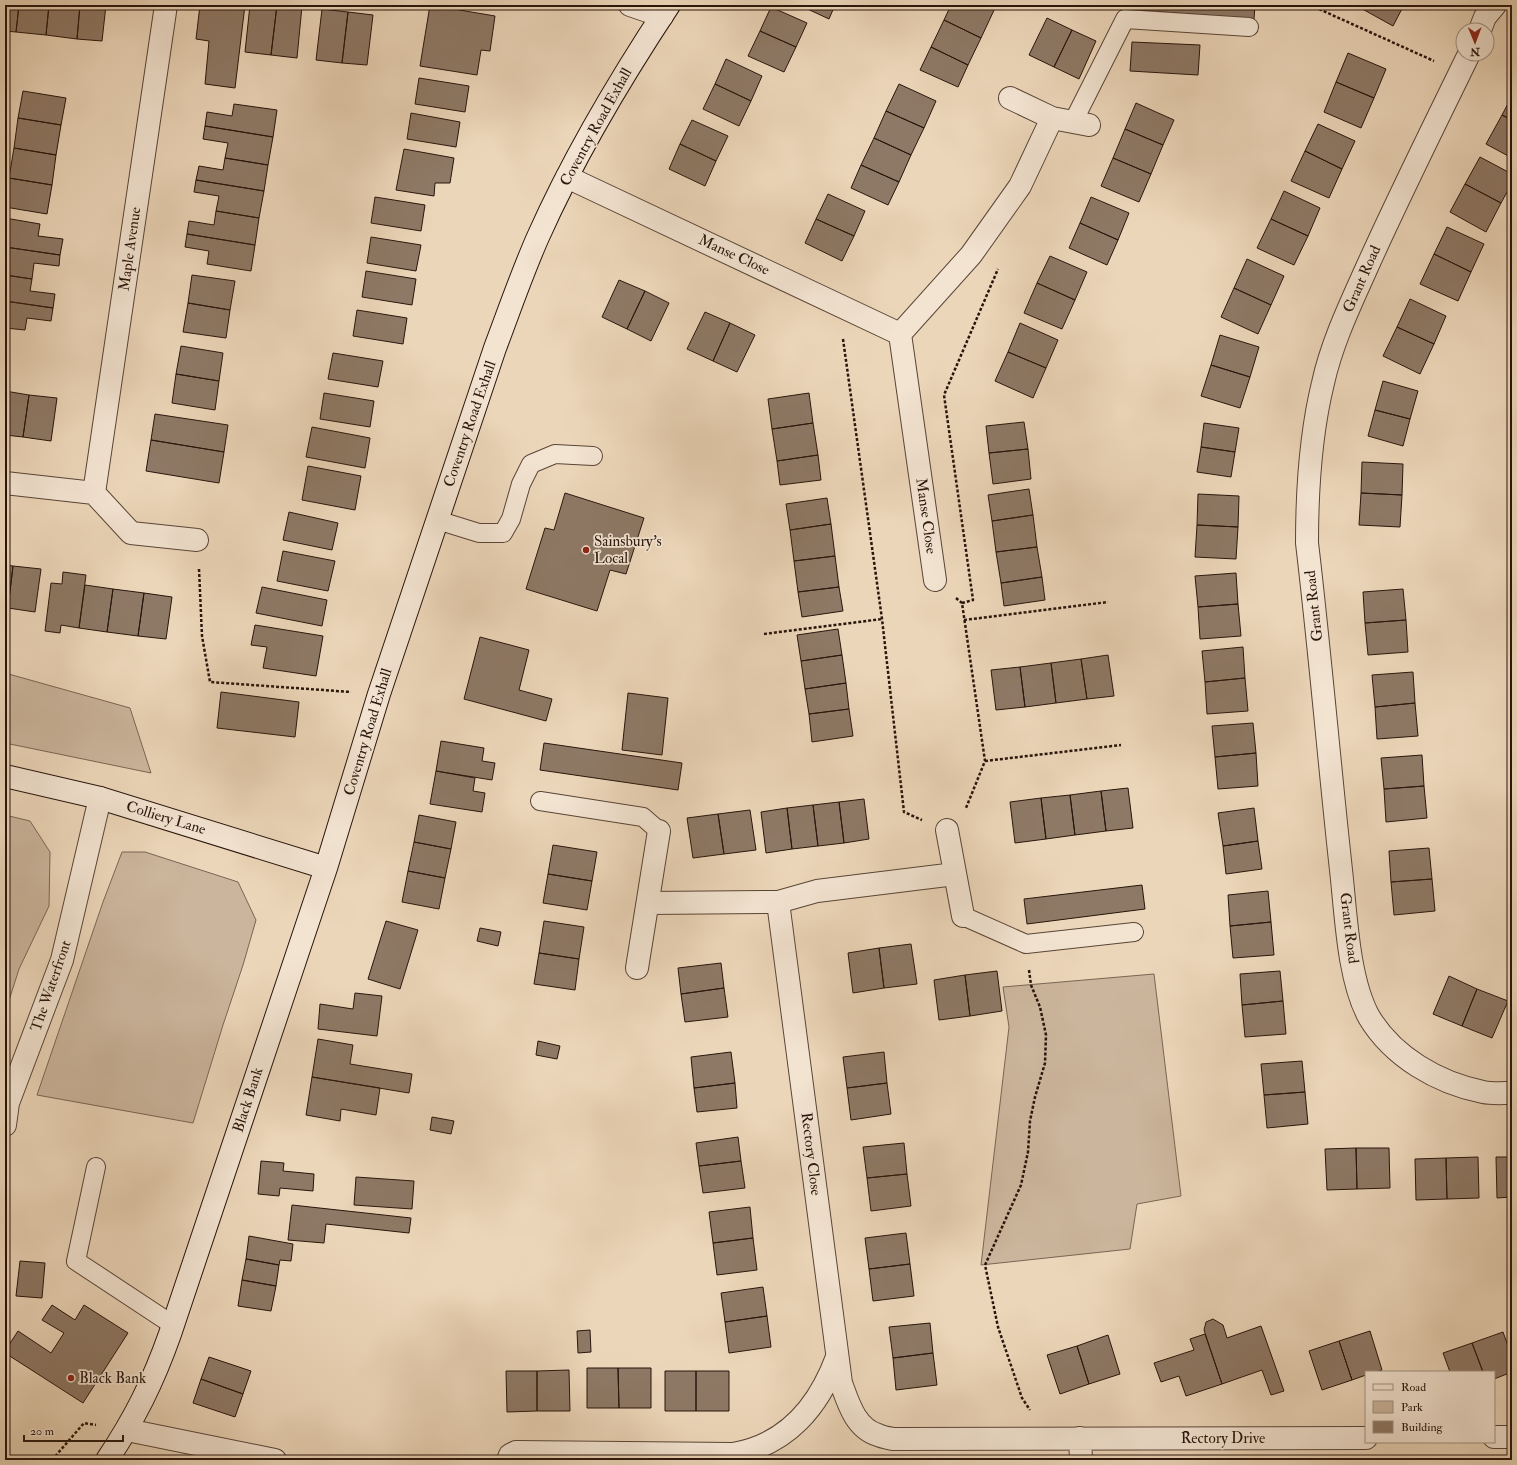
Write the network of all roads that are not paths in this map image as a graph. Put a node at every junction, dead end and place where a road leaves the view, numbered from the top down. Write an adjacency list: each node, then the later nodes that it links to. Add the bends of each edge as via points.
1 (166, 5): 14 (street, Maple Avenue)
2 (630, 5): 4 (street)
3 (1495, 5): 5 (street)
4 (666, 10): 10 (street, Coventry Road Exhall, via 603,109)
5 (1483, 22)
6 (1249, 27): 9 (lane, via 1125,19)
7 (1464, 63): 30 (street, Grant Road, via 1378,244 1334,346 1315,417 1307,510 1308,543 1338,844 1351,958 1357,988 1369,1016 1385,1040 1407,1059 1431,1074 1456,1085 1484,1092)
8 (1010, 98): 9 (street)
9 (1071, 122): 11 (street, via 1020,186 971,255)
10 (567, 177): 11 (street, Manse Close); 15 (street, Coventry Road Exhall, via 514,296)
11 (900, 334): 17 (street, Manse Close)
12 (593, 456): 15 (lane, via 555,454 531,464 521,484 511,519 503,533 479,533)
13 (5, 483): 14 (street)
14 (94, 493): 16 (street, via 131,533)
15 (438, 520): 23 (street, Coventry Road Exhall, via 379,694)
16 (197, 540)
17 (935, 580)
18 (5, 776): 19 (street, Colliery Lane)
19 (100, 798): 23 (street, Colliery Lane); 31 (street, The Waterfront, via 62,960 8,1103)
20 (540, 800): 22 (lane, via 642,818)
21 (947, 830): 24 (street)
22 (659, 831): 26 (street)
23 (326, 868): 33 (street, Black Bank)
24 (955, 874): 25 (street, via 817,891); 27 (street)
25 (778, 902): 26 (street); 34 (street, Rectory Close)
26 (648, 903): 29 (street)
27 (964, 916): 28 (lane, via 1026,944)
28 (1134, 932)
29 (637, 968)
30 (1512, 1093)
31 (5, 1125)
32 (96, 1167): 33 (lane, via 76,1261)
33 (173, 1325): 36 (street, Black Bank, via 156,1373)
34 (838, 1356): 35 (street, Rectory Close, via 841,1382); 43 (street, via 817,1398 801,1418 784,1434 750,1451 733,1454 516,1452 510,1455)
35 (849, 1405): 39 (street, Rectory Drive, via 866,1428 876,1435 893,1439)
36 (127, 1430): 41 (street, Black Bank); 42 (street)
37 (1495, 1437): 38 (street)
38 (1512, 1437)
39 (1080, 1438): 40 (street, Rectory Drive); 44 (street)
40 (1365, 1438)
41 (107, 1460)
42 (275, 1460)
43 (508, 1460)
44 (1081, 1460)

